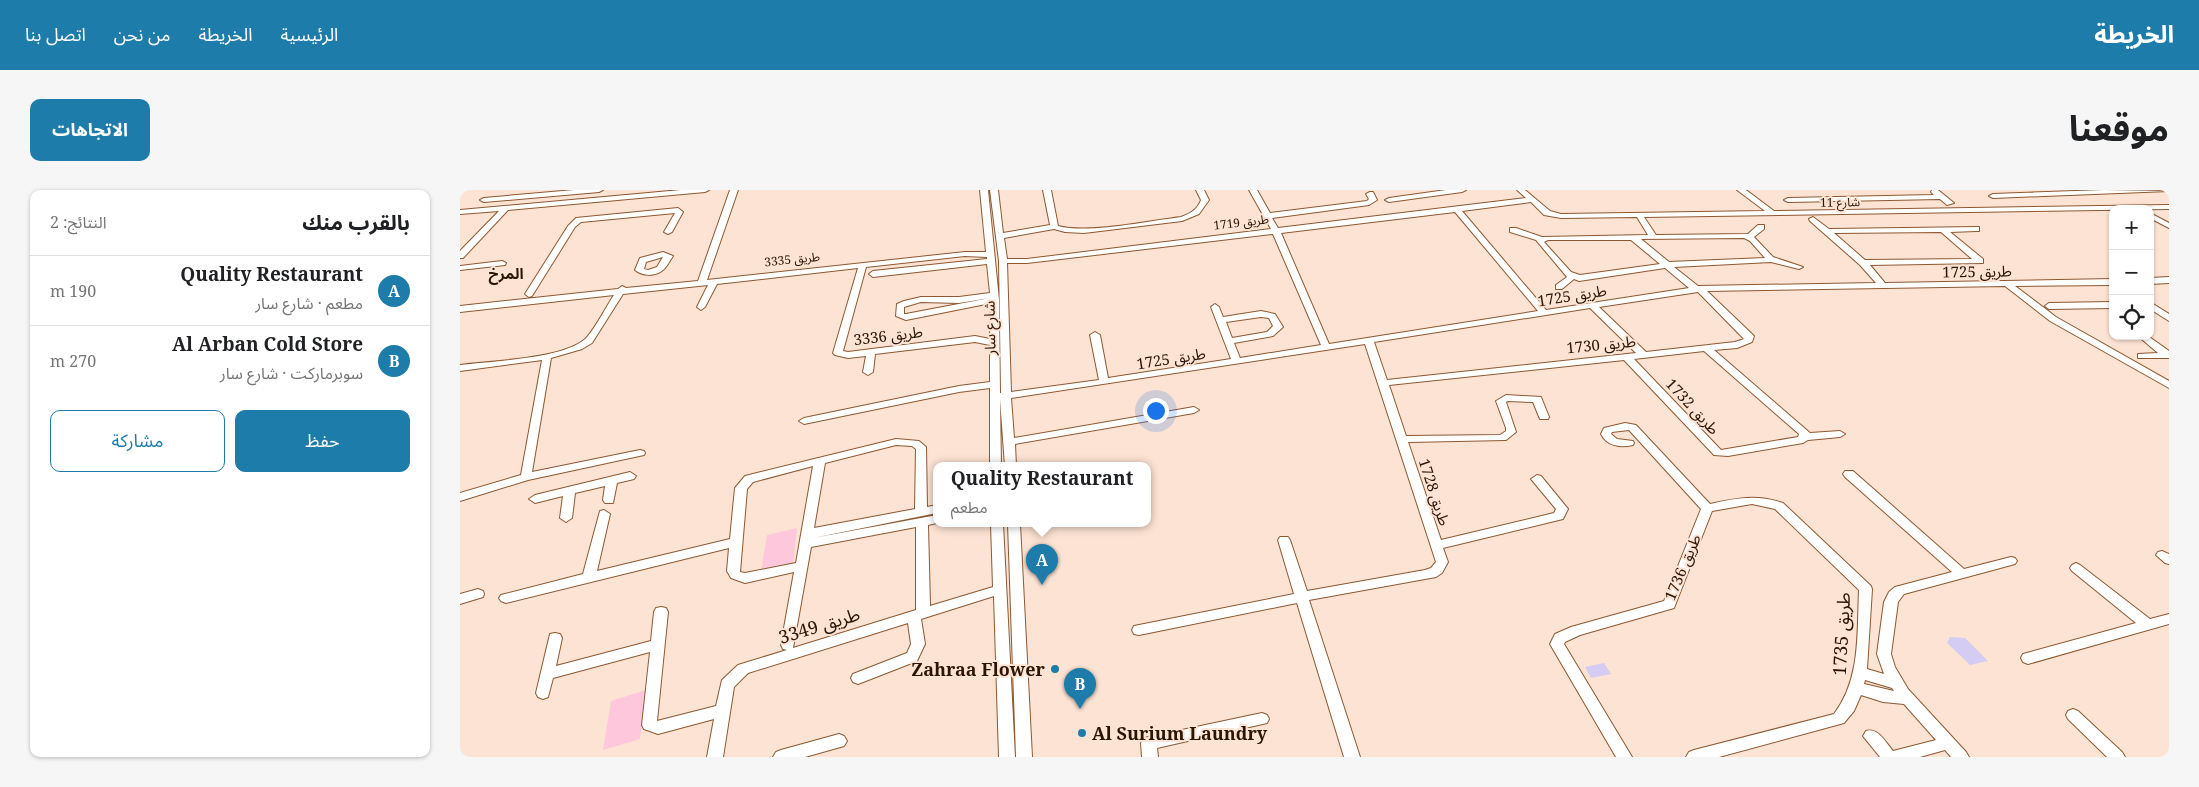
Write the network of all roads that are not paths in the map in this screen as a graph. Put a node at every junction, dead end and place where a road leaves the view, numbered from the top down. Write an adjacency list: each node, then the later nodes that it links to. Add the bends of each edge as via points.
1 (531, 190): 23 (street)
2 (590, 190): 3 (street); 23 (street)
3 (599, 190)
4 (704, 190): 33 (street)
5 (734, 190): 79 (street)
6 (984, 190): 62 (street, شارع سار)
7 (994, 190): 57 (street, شارع سار)
8 (1046, 190): 48 (street)
9 (1200, 190): 48 (street, via 1205,200 1201,210 1176,220 1084,231)
10 (1254, 190): 43 (street)
11 (1404, 190): 26 (street)
12 (1462, 190): 26 (street)
13 (1521, 190): 30 (street, شارع 11)
14 (1741, 190): 41 (street)
15 (1812, 190): 27 (street)
16 (1932, 190): 25 (street)
17 (1984, 190): 24 (street)
18 (2037, 190): 22 (street)
19 (2167, 190): 20 (street)
20 (2107, 192): 22 (street)
21 (1370, 194): 43 (street, via 1373,201 1369,203)
22 (2045, 195): 24 (street)
23 (525, 196): 28 (street)
24 (1993, 196): 39 (street)
25 (1942, 197): 27 (street); 32 (street)
26 (1410, 198): 29 (street)
27 (1822, 199): 31 (street)
28 (484, 200)
29 (1389, 200)
30 (1532, 200): 37 (street, طريق 1719); 42 (street, شارع 11, via 1556,216)
31 (1788, 200)
32 (1950, 203)
33 (629, 206): 36 (street); 56 (street, via 678,210); 88 (street, via 575,222)
34 (2154, 207): 35 (street, شارع 11)
35 (2169, 207)
36 (506, 208): 40 (street); 64 (street)
37 (1457, 208): 54 (street, طريق 1719); 97 (street)
38 (2109, 208): 39 (street, شارع 11)
39 (2013, 210): 41 (street, شارع 11)
40 (460, 212)
41 (1774, 214): 42 (street, شارع 11)
42 (1639, 215): 60 (street)
43 (1268, 216): 54 (street)
44 (2154, 216): 46 (street)
45 (2154, 217): 49 (street)
46 (2169, 218)
47 (1813, 219): 55 (street)
48 (1054, 226): 57 (street)
49 (2169, 226)
50 (1761, 227): 58 (street)
51 (1942, 229): 52 (street); 55 (street); 71 (street, via 1980,261)
52 (1976, 229)
53 (1513, 230): 61 (street)
54 (1276, 231): 69 (street, طريق 1719); 108 (street)
55 (1828, 231): 71 (street)
56 (668, 232)
57 (1000, 234): 69 (street, شارع سار)
58 (1748, 237): 60 (street); 66 (street)
59 (1634, 238): 60 (street); 61 (street); 70 (street)
60 (1654, 238)
61 (1540, 239): 76 (street, via 1540,243)
62 (990, 242): 63 (street, طريق 3335); 65 (street, شارع سار)
63 (965, 254): 65 (street, طريق 3335); 68 (street, طريق 3335)
64 (460, 256)
65 (991, 258): 75 (street); 89 (street, شارع سار)
66 (1770, 259): 70 (street); 72 (street)
67 (502, 263): 73 (street)
68 (863, 264): 77 (street, طريق 3335); 110 (street, طريق 3336, via 837,351 844,355)
69 (1003, 265): 123 (street, شارع سار)
70 (1667, 266): 76 (street); 87 (street)
71 (1866, 266): 83 (street)
72 (1799, 267)
73 (460, 268)
74 (648, 274): 84 (street)
75 (873, 274)
76 (1572, 277): 85 (street)
77 (714, 280): 79 (street, طريق 3335); 93 (street)
78 (2169, 280): 80 (street)
79 (702, 281): 84 (street, طريق 3335)
80 (2154, 281)
81 (2109, 282): 82 (street, طريق 1725)
82 (2007, 284): 83 (street, طريق 1725); 122 (street, via 2053,319)
83 (1887, 286): 87 (street, طريق 1725)
84 (641, 287): 86 (street, طريق 3335)
85 (1560, 287)
86 (622, 289): 94 (street, طريق 3335); 113 (street, via 582,347)
87 (1698, 289): 91 (street, طريق 1725); 109 (street, طريق 1730, via 1749,336 1745,344)
88 (529, 294)
89 (995, 298): 89 (street, via 909,301 898,310 900,316 906,317); 101 (street, شارع سار)
90 (2109, 305): 92 (street)
91 (1594, 306): 97 (street, طريق 1725); 111 (street)
92 (2048, 306)
93 (701, 307)
94 (463, 308): 98 (street)
95 (1215, 308): 100 (street)
96 (2154, 308): 99 (street)
97 (1544, 313): 106 (street, طريق 1725)
98 (460, 316)
99 (2169, 318)
100 (1220, 320): 105 (street); 105 (street, via 1261,314 1272,316 1277,323 1278,327 1270,334)
101 (995, 329): 103 (street, طريق 3336); 107 (street, شارع سار)
102 (1095, 335): 120 (street)
103 (975, 338): 107 (street, طريق 3336); 110 (street, طريق 3336)
104 (2148, 340): 112 (street)
105 (1228, 341): 116 (street)
106 (1369, 341): 108 (street, طريق 1725); 121 (street, طريق 1728)
107 (995, 343): 119 (street, شارع سار)
108 (1326, 347): 116 (street, طريق 1725)
109 (1706, 348): 111 (street, طريق 1730); 129 (street)
110 (870, 352): 118 (street)
111 (1643, 354): 114 (street, طريق 1730)
112 (2169, 355): 115 (street)
113 (547, 356): 117 (street); 140 (street)
114 (1626, 356): 121 (street, طريق 1730); 129 (street, طريق 1732, via 1718,453 1798,441)
115 (2141, 356)
116 (1237, 361): 120 (street, طريق 1725)
117 (460, 368)
118 (868, 372)
119 (994, 382): 124 (street, شارع سار); 127 (street)
120 (1104, 382): 123 (street, طريق 1725)
121 (1383, 383): 130 (street, طريق 1728)
122 (2169, 385)
123 (1006, 397): 124 (street, طريق 1725); 131 (street, شارع سار)
124 (995, 399): 135 (street, شارع سار)
125 (1194, 410): 131 (street)
126 (1544, 417): 130 (street, via 1537,399 1506,398 1502,401 1511,428 1508,436)
127 (804, 421)
128 (1840, 434): 129 (street, طريق 1732)
129 (1806, 437)
130 (1401, 440): 157 (street, طريق 1728)
131 (1009, 442): 136 (street, شارع سار)
132 (1629, 443): 148 (street, via 1614,442 1608,438 1608,430 1632,427)
133 (640, 453): 137 (street)
134 (820, 460): 150 (street, via 896,442 915,443 922,452); 154 (street); 156 (street, via 756,476 743,483)
135 (995, 462)
136 (1011, 462)
137 (590, 464): 140 (street); 143 (street)
138 (1849, 474): 161 (street)
139 (630, 476): 142 (street)
140 (526, 477): 145 (street)
141 (1537, 479): 157 (street, طريق 1728, via 1562,509 1559,516)
142 (612, 480): 143 (street); 147 (street)
143 (590, 486): 144 (street)
144 (570, 491): 146 (street); 151 (street)
145 (460, 497)
146 (535, 499)
147 (609, 500)
148 (1707, 508): 177 (street, طريق 1735, via 1753,498 1779,506 1866,589); 197 (street, طريق 1736, via 1669,605 1576,631 1560,638 1557,644)
149 (604, 514): 162 (street)
150 (926, 516): 154 (street); 169 (street)
151 (566, 518)
152 (997, 527): 163 (street)
153 (1014, 527): 194 (street)
154 (806, 539): 159 (street)
155 (1284, 540): 165 (street)
156 (736, 542): 159 (street, via 733,571 739,577); 162 (street)
157 (1436, 545): 165 (street, via 1442,562 1434,573)
158 (2011, 561): 161 (street)
159 (802, 566): 175 (street)
160 (2076, 568): 171 (street)
161 (1962, 574): 180 (street, via 1900,590 1894,595 1884,654)
162 (589, 578): 166 (street)
163 (999, 590): 169 (street, طريق 3349); 193 (street)
164 (478, 594): 167 (street)
165 (1302, 597): 172 (street); 196 (street)
166 (506, 598)
167 (460, 599)
168 (661, 612): 174 (street)
169 (919, 615): 179 (street, via 918,644 912,657); 184 (street, طريق 3349, via 743,669 727,684)
170 (2169, 619): 171 (street)
171 (2148, 625): 176 (street)
172 (1139, 630)
173 (555, 638): 178 (street)
174 (656, 645): 178 (street); 184 (street, via 649,725 658,728)
175 (788, 645)
176 (2028, 658)
177 (1860, 673): 180 (street); 181 (street, طريق 1735)
178 (547, 674): 182 (street)
179 (858, 678)
180 (1896, 683): 183 (street)
181 (1857, 688): 183 (street); 190 (street, طريق 1735, via 1846,712 1839,719)
182 (543, 693)
183 (1908, 699): 189 (street)
184 (722, 711): 191 (street, طريق 3349)
185 (2073, 715): 202 (street)
186 (1262, 720): 195 (street, via 1149,743)
187 (1871, 736): 199 (street)
188 (839, 741): 192 (street)
189 (1947, 743): 200 (street); 201 (street)
190 (1736, 752): 198 (street, طريق 1735)
191 (715, 757)
192 (781, 757)
193 (1007, 757)
194 (1024, 757)
195 (1150, 757)
196 (1352, 757)
197 (1624, 757)
198 (1694, 757)
199 (1889, 757)
200 (1896, 757)
201 (1961, 757)
202 (2117, 757)

